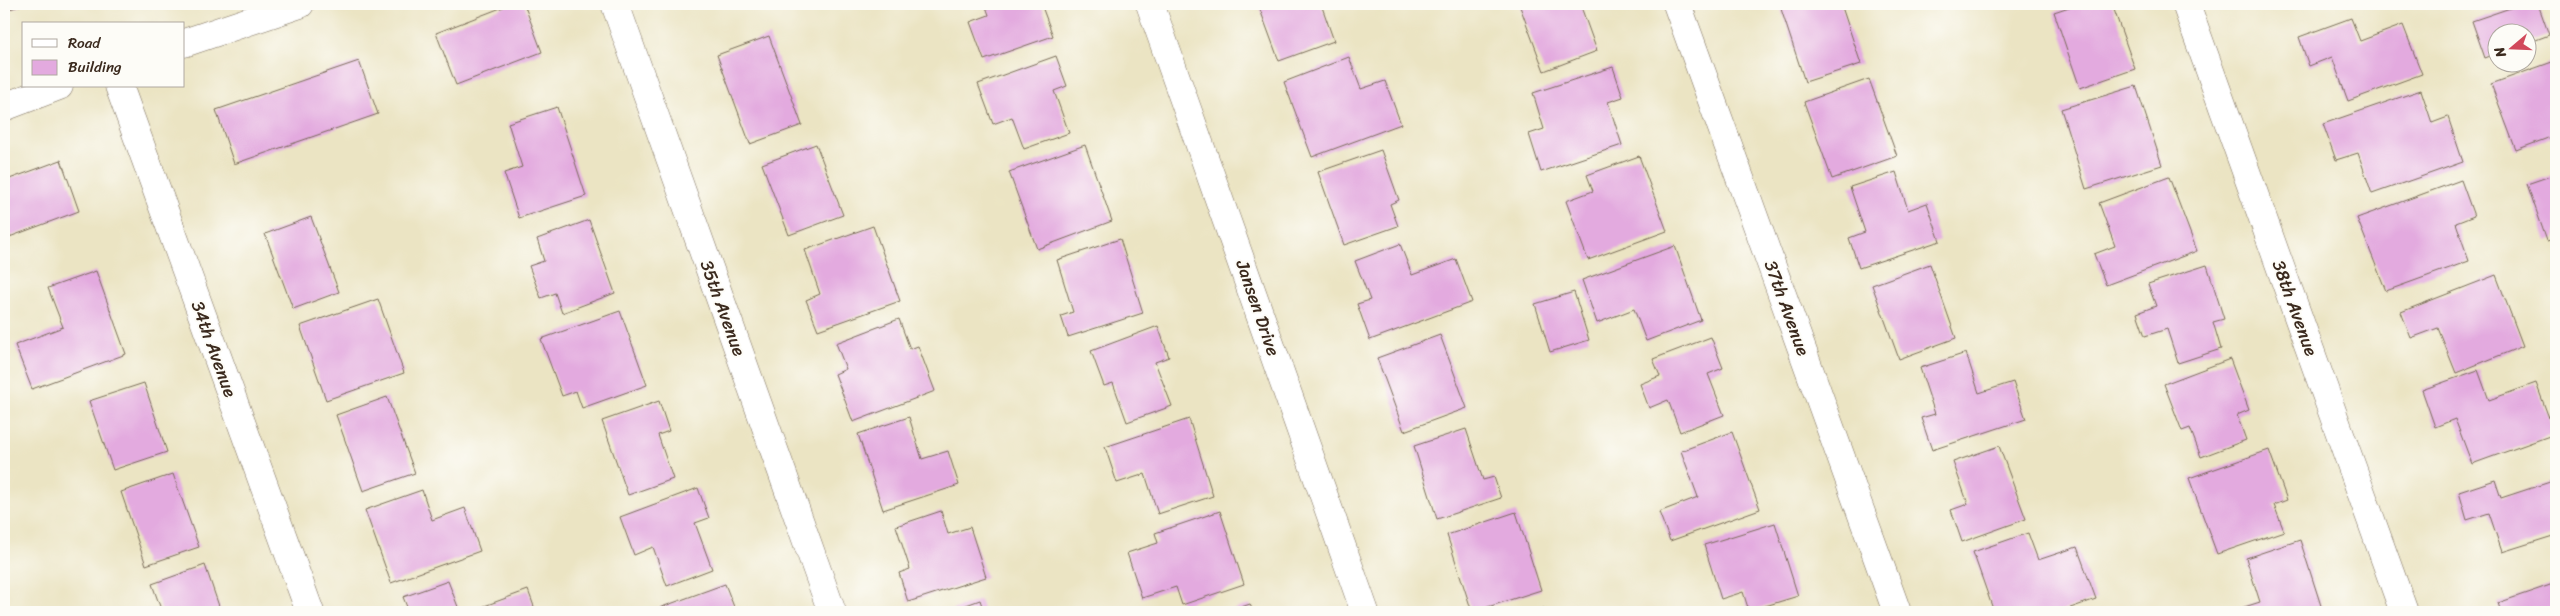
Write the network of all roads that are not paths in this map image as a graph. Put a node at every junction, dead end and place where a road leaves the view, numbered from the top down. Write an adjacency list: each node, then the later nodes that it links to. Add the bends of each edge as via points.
1 (300, 4): 6 (street)
2 (614, 4): 11 (street, 35th Avenue)
3 (1150, 4): 12 (street, Jansen Drive)
4 (1677, 4): 13 (street, 37th Avenue)
5 (2186, 4): 14 (street, 38th Avenue)
6 (185, 43)
7 (54, 88): 9 (street)
8 (120, 88): 10 (street, 34th Avenue)
9 (4, 107)
10 (310, 612)
11 (832, 612)
12 (1365, 612)
13 (1897, 612)
14 (2404, 612)

